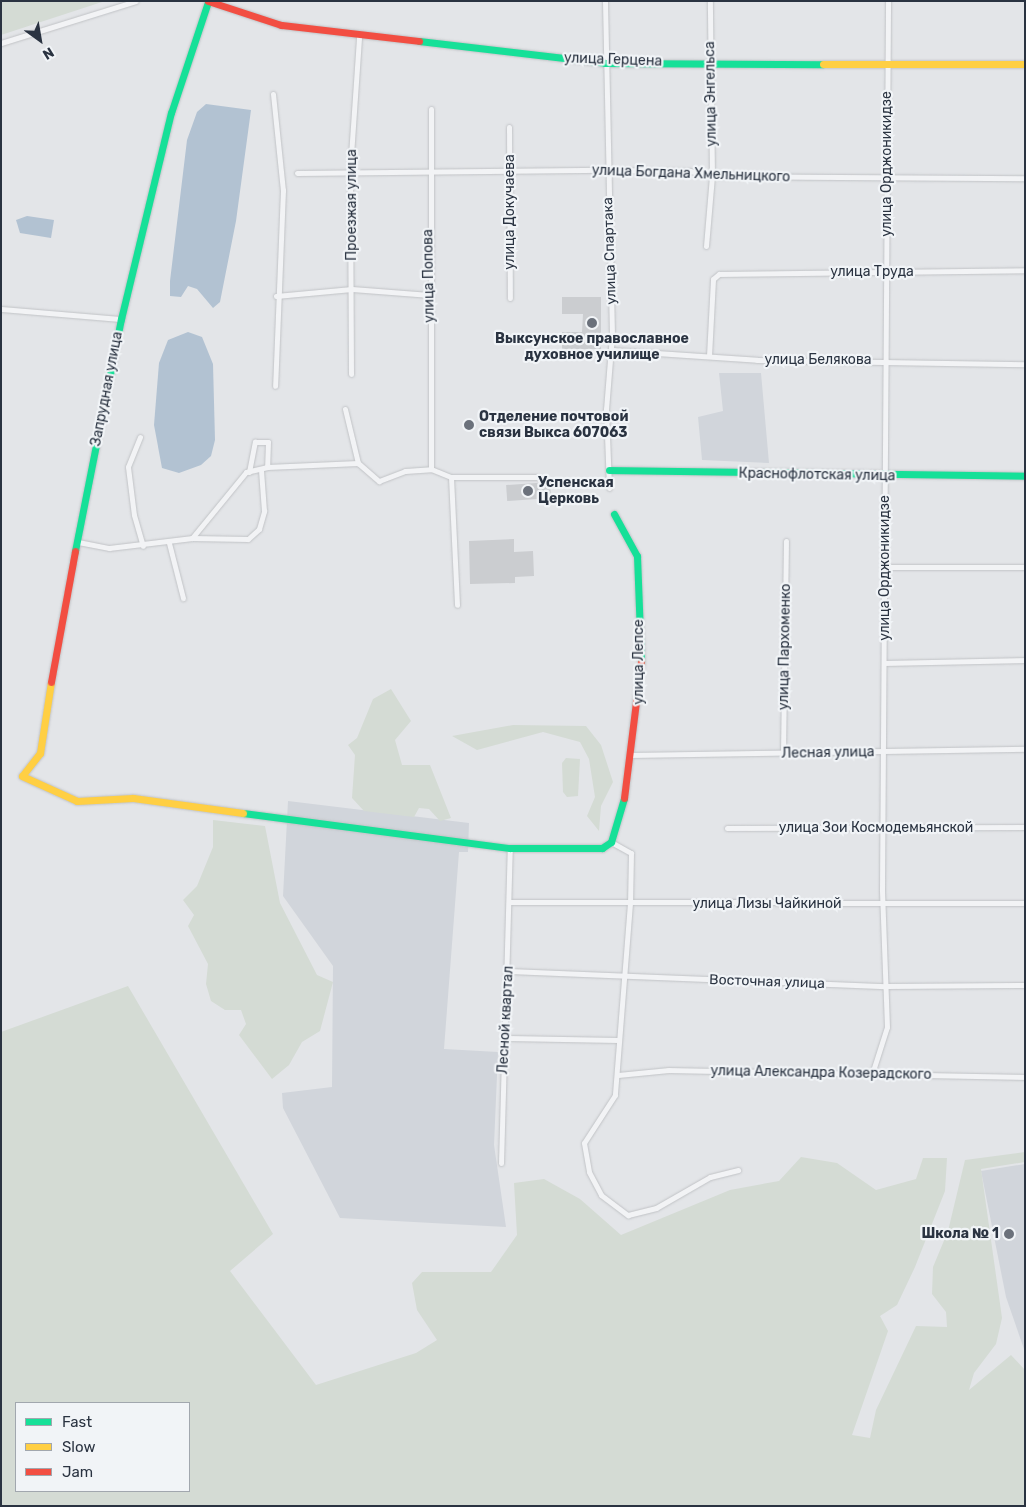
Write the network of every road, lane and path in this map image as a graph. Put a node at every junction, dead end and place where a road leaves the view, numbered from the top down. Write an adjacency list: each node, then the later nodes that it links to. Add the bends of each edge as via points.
1 (136, 1): 7 (street)
2 (605, 1): 9 (street, улица Спартака)
3 (710, 1): 8 (street, улица Энгельса)
4 (888, 1): 10 (street, улица Орджоникидзе)
5 (208, 2): 6 (street, улица Герцена, via 274,23); 31 (street, Запрудная улица, via 170,112)
6 (359, 37): 9 (street, улица Герцена); 15 (street, Проезжая улица)
7 (1, 42)
8 (711, 62): 9 (street, улица Герцена); 10 (street, улица Герцена); 20 (street, улица Энгельса)
9 (605, 63): 16 (street, улица Спартака)
10 (888, 63): 11 (street, улица Герцена); 21 (street, улица Орджоникидзе)
11 (1025, 64)
12 (273, 94): 28 (street, via 283,190)
13 (431, 108): 17 (street, улица Попова)
14 (509, 126): 18 (street, улица Докучаева)
15 (350, 170): 17 (street, улица Богдана Хмельницкого); 19 (street, улица Богдана Хмельницкого); 26 (street, Проезжая улица)
16 (607, 170): 18 (street, улица Богдана Хмельницкого); 20 (street, улица Богдана Хмельницкого, via 690,171); 32 (street, улица Спартака)
17 (428, 171): 18 (street, улица Богдана Хмельницкого); 27 (street, улица Попова)
18 (512, 171): 29 (street, улица Докучаева)
19 (297, 173)
20 (712, 176): 21 (street, улица Богдана Хмельницкого); 23 (street, улица Энгельса)
21 (888, 178): 22 (street, улица Богдана Хмельницкого); 25 (street, улица Орджоникидзе)
22 (1025, 178)
23 (706, 246)
24 (1025, 270): 25 (street, улица Труда)
25 (886, 274): 33 (street, улица Труда, via 719,274 713,279); 34 (street, улица Орджоникидзе)
26 (352, 290): 27 (street); 28 (street); 36 (street, Проезжая улица)
27 (430, 295): 42 (street, улица Попова)
28 (276, 296): 37 (street)
29 (510, 298)
30 (1, 309): 31 (street)
31 (121, 319): 54 (street, Запрудная улица)
32 (612, 350): 33 (street, улица Белякова); 44 (street, улица Спартака, via 606,417)
33 (709, 356): 34 (street, улица Белякова)
34 (886, 359): 35 (street, улица Белякова); 46 (street, улица Орджоникидзе)
35 (1025, 364)
36 (351, 374)
37 (275, 386)
38 (345, 409): 40 (street)
39 (140, 437): 56 (street, via 128,467 134,515)
40 (358, 463): 41 (street); 42 (street, via 379,480 405,470)
41 (267, 467): 43 (street); 45 (street, via 268,442 255,442)
42 (431, 469): 48 (street)
43 (260, 470): 45 (street); 52 (street, via 264,511 259,529 248,539)
44 (609, 470): 46 (street, Краснофлотская улица); 50 (street)
45 (249, 472): 52 (street)
46 (884, 475): 47 (street, Краснофлотская улица); 57 (street, улица Орджоникидзе)
47 (1025, 476)
48 (451, 477): 49 (street); 60 (street)
49 (538, 477)
50 (609, 488)
51 (614, 514): 66 (street, улица Лепсе, via 637,556 642,682)
52 (192, 538): 55 (street)
53 (786, 541): 65 (street, улица Пархоменко)
54 (78, 542): 56 (street, via 109,548); 71 (street, Запрудная улица, via 40,754 22,776 77,801 133,798)
55 (169, 543): 56 (street); 59 (street)
56 (143, 546)
57 (886, 566): 58 (street); 62 (street, улица Орджоникидзе)
58 (1025, 567)
59 (183, 598)
60 (457, 605)
61 (1025, 660): 62 (street)
62 (886, 663): 64 (street, улица Орджоникидзе)
63 (1025, 749): 64 (street, Лесная улица)
64 (884, 752): 65 (street, Лесная улица); 69 (street, улица Орджоникидзе)
65 (783, 754): 66 (street, Лесная улица)
66 (632, 755): 70 (street, улица Лепсе, via 620,821)
67 (1025, 827): 69 (street, улица Зои Космодемьянской)
68 (727, 828): 69 (street, улица Зои Космодемьянской)
69 (882, 828): 74 (street, улица Орджоникидзе)
70 (611, 842): 71 (street, via 594,850); 73 (street, via 631,853)
71 (510, 848): 72 (street, Лесной квартал)
72 (510, 902): 73 (street, улица Лизы Чайкиной); 76 (street, Лесной квартал)
73 (630, 903): 74 (street, улица Лизы Чайкиной); 77 (street)
74 (883, 903): 75 (street, улица Лизы Чайкиной); 79 (street, улица Орджоникидзе)
75 (1025, 903)
76 (509, 971): 77 (street, Восточная улица, via 609,973); 80 (street, Лесной квартал)
77 (623, 978): 79 (street, Восточная улица); 81 (street)
78 (1025, 985): 79 (street, Восточная улица)
79 (886, 986): 82 (street, улица Орджоникидзе, via 887,1027)
80 (508, 1038): 81 (street); 85 (street, Лесной квартал, via 503,1050)
81 (618, 1040): 83 (street)
82 (872, 1074): 83 (street, улица Александра Козерадского, via 669,1070); 84 (street, улица Александра Козерадского)
83 (618, 1076): 86 (street, via 616,1095 584,1143 589,1172 601,1195 628,1215 656,1208 710,1177)
84 (1025, 1076)
85 (501, 1163)
86 (738, 1170)

